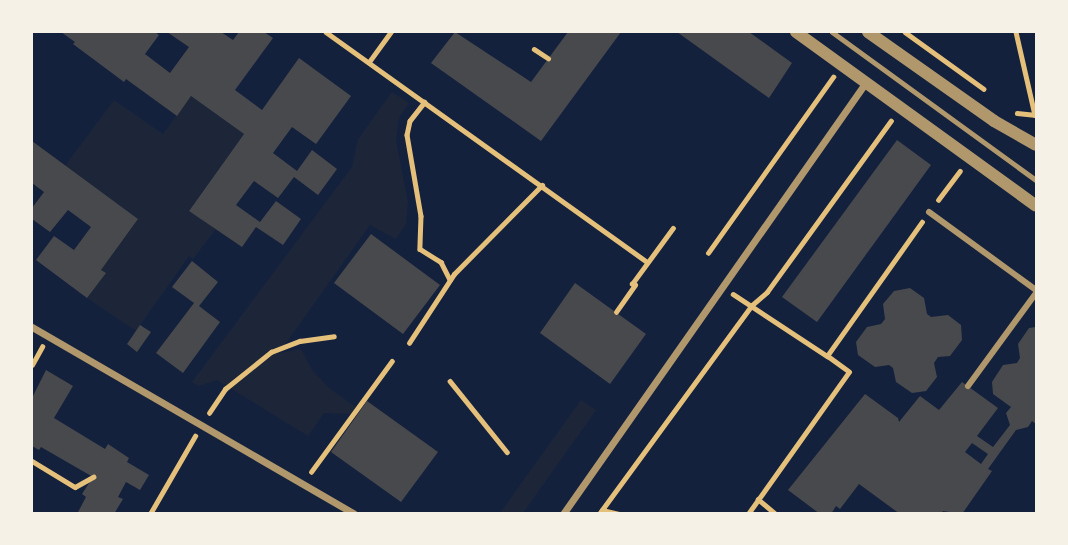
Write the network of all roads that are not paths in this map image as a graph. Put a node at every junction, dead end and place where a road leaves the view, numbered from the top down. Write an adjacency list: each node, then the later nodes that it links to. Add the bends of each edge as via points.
1 (796, 32): 4 (street)
2 (832, 32): 6 (lane)
3 (868, 32): 5 (street, via 994,121)
4 (867, 81): 7 (street); 13 (street)
5 (1037, 145)
6 (1037, 180)
7 (1036, 203)
8 (929, 212): 9 (street)
9 (1037, 291): 11 (street)
10 (32, 327): 12 (street)
11 (968, 386)
12 (354, 513)
13 (563, 513)

